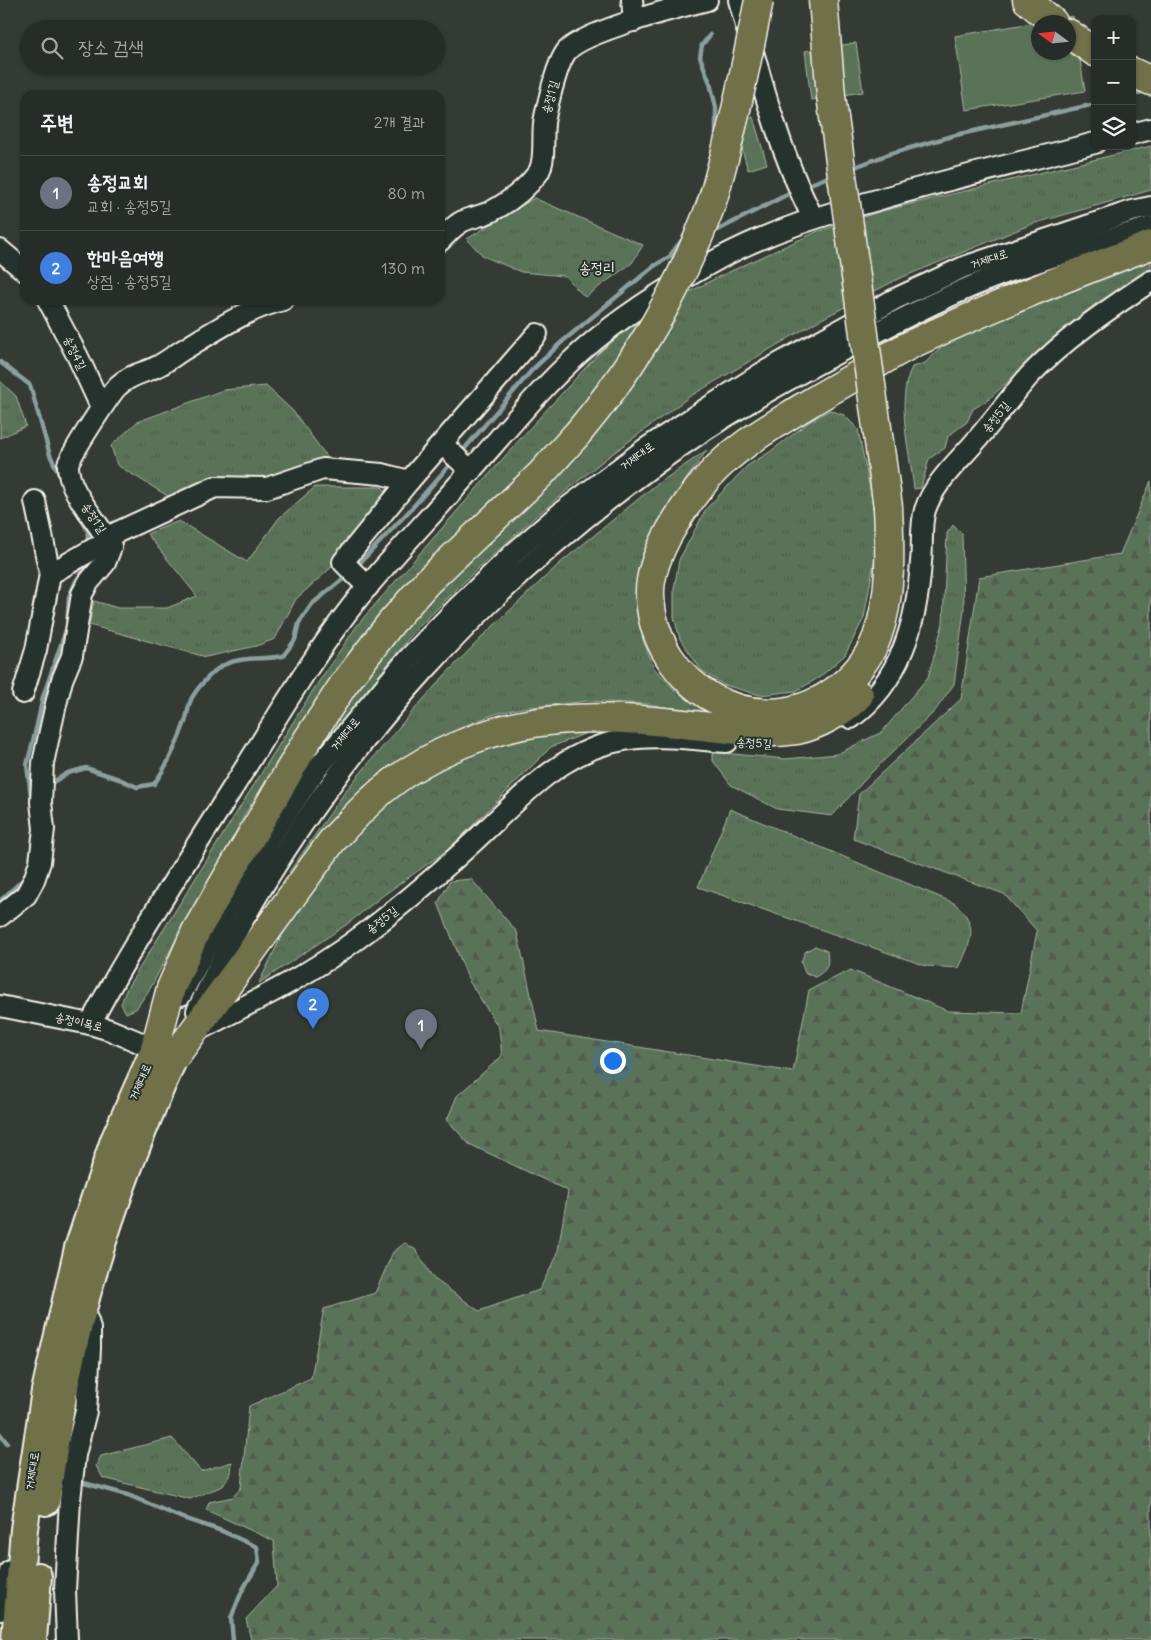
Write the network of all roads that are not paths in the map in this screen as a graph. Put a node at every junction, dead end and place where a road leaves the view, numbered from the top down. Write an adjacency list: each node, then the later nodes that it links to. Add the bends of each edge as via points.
1 (632, 0): 9 (street)
2 (707, 0): 9 (street, 송정1길)
3 (739, 0): 18 (street, via 780,144)
4 (759, 0): 42 (highway, bridge, via 731,133 706,218 656,325 608,398 578,433 541,474 427,582 344,684 306,742 196,931 171,988)
5 (823, 0): 32 (highway, bridge, via 831,96)
6 (839, 0): 32 (highway)
7 (1027, 0): 8 (highway)
8 (1045, 15)
9 (634, 21): 20 (street, 송정1길, via 587,38 565,53 544,120 540,171 524,190 493,210 462,222)
10 (1076, 39): 11 (highway)
11 (1091, 49)
12 (1136, 74): 13 (highway)
13 (1151, 81)
14 (1151, 129): 15 (street)
15 (1136, 133)
16 (1091, 144): 18 (street, via 908,191)
17 (1151, 206): 42 (street, 거제대로, via 964,267 895,299 762,373 645,449 515,552 414,653 316,771 271,836 225,912 167,1020)
18 (809, 211): 30 (street, via 720,259 615,323 552,379)
19 (1151, 227): 42 (street, 거제대로, via 986,280 910,314 757,397 657,462 577,524 469,622 415,681 332,784 286,850)
20 (445, 236)
21 (1151, 245): 32 (highway, via 910,345 752,439 712,473 687,502 669,533 652,578 653,621 673,666 707,697 752,711 798,710 824,699 843,686 856,672 876,639 887,598)
22 (0, 250): 23 (street)
23 (20, 267)
24 (1151, 281): 41 (street, 송정5길, via 1090,324 1036,370 942,478 924,511 913,620 888,680 866,707 842,725 812,738 780,744 641,738 613,742 572,759 519,798 431,881 357,940 324,963)
25 (51, 305): 28 (street, 송정4길)
26 (269, 305): 28 (street, 송정1길, via 230,321 156,367 118,385)
27 (537, 334): 29 (street)
28 (101, 407): 34 (street, 송정1길, via 68,461 68,475)
29 (442, 444): 30 (street); 31 (street)
30 (471, 471): 36 (street)
31 (409, 481): 34 (street, via 382,474 323,469 267,488 215,487); 36 (street, via 343,562)
32 (894, 499): 41 (highway, via 906,535 903,612 883,664 854,701 829,718 798,730 758,732 674,722 592,718 548,720 500,730 413,768 383,790 332,841)
33 (35, 500): 35 (street)
34 (104, 544): 35 (street); 38 (street, 송정1길, via 105,563 82,594 72,656 62,680 43,763 41,802 44,829 40,862 26,895)
35 (50, 574): 37 (street, via 36,650)
36 (368, 587): 40 (street, via 294,688 112,982)
37 (23, 693)
38 (0, 916)
39 (0, 1006): 40 (street, 송정이목로)
40 (90, 1024): 42 (street, 송정이목로)
41 (191, 1034): 42 (highway)
42 (164, 1053): 43 (main road, 거제대로, via 151,1108); 44 (main road, 거제대로, via 114,1140 78,1248 45,1391)
43 (82, 1316): 47 (main road, 거제대로, via 65,1386 43,1520); 48 (street, via 90,1329 90,1349 86,1411 75,1455 70,1500 65,1582)
44 (24, 1529): 45 (street, via 12,1555 7,1593); 46 (main road, 거제대로)
45 (0, 1610)
46 (15, 1640)
47 (33, 1640)
48 (67, 1640)

